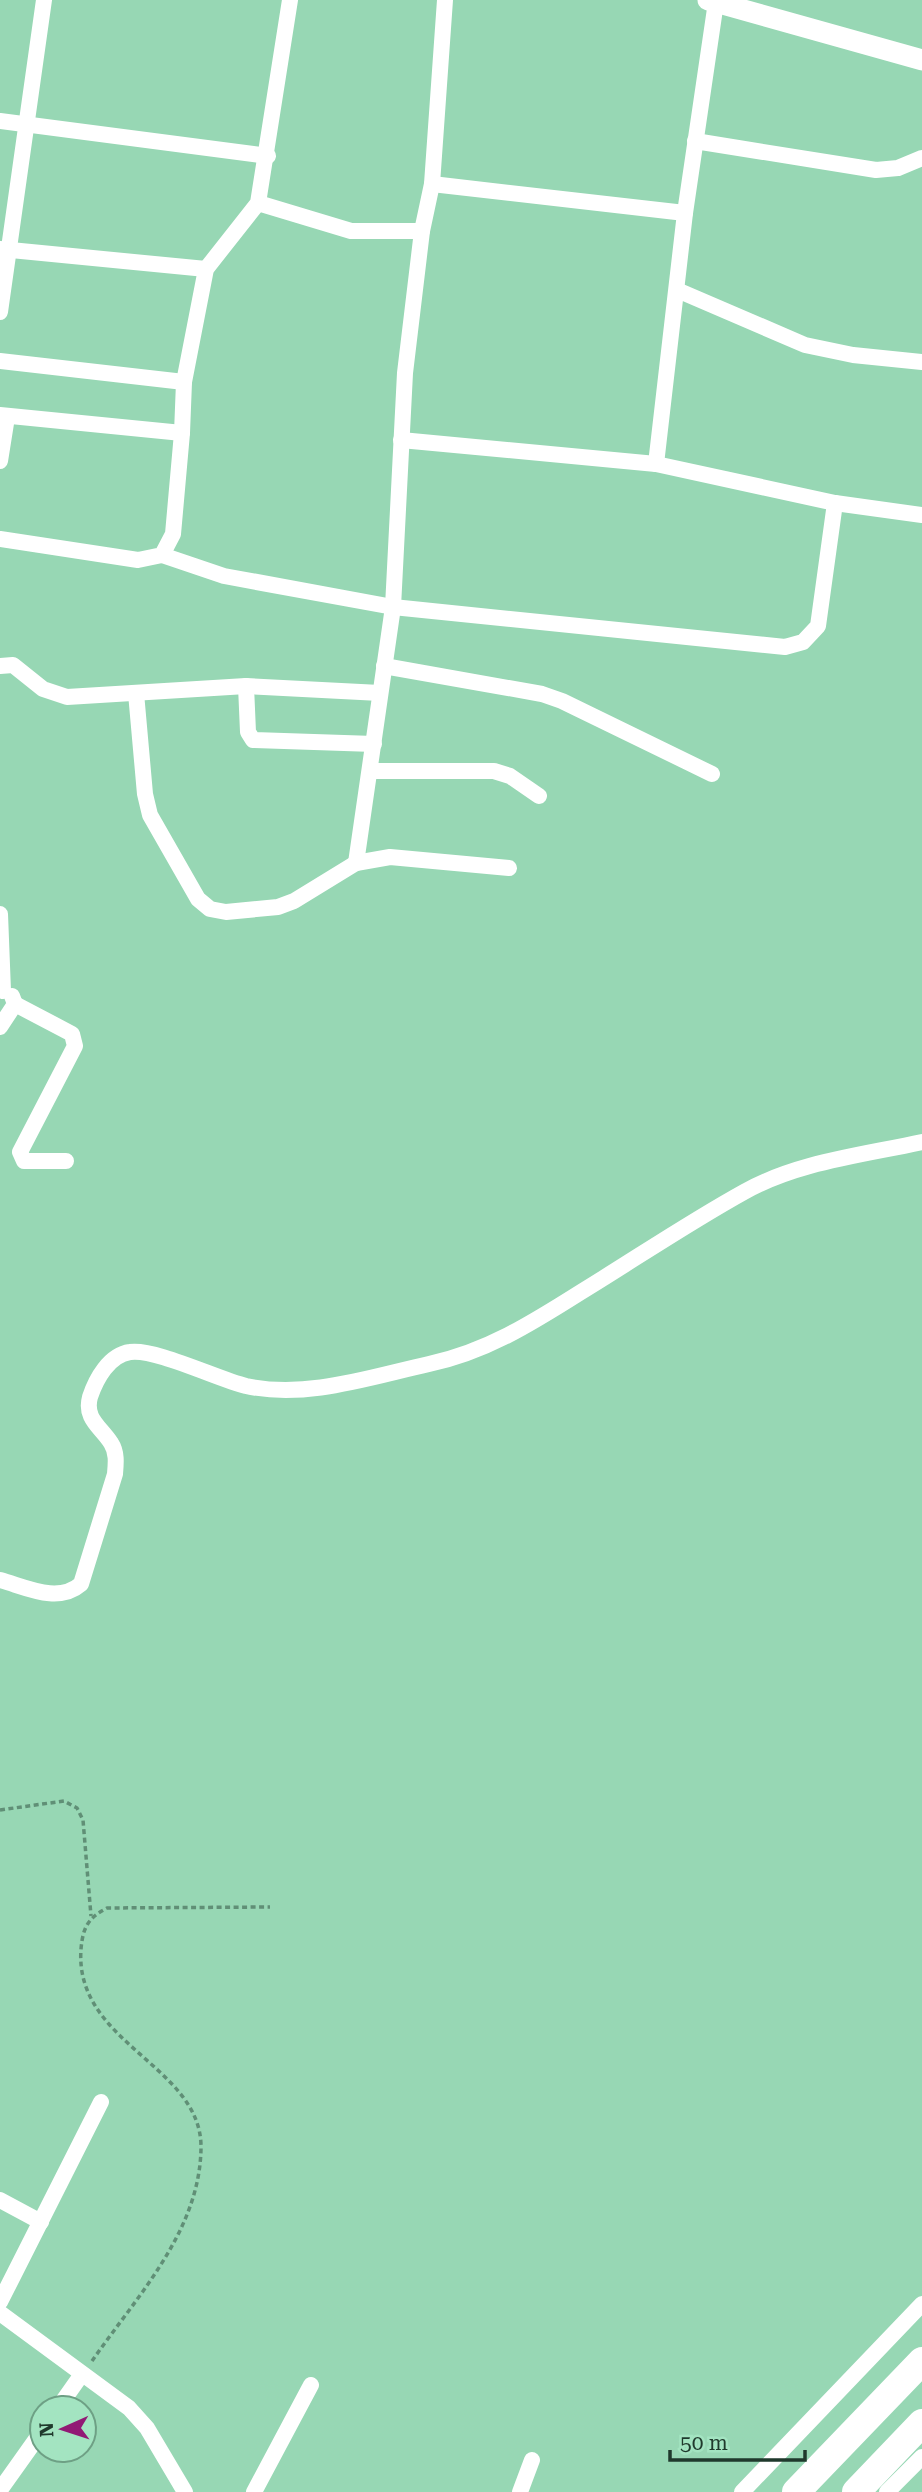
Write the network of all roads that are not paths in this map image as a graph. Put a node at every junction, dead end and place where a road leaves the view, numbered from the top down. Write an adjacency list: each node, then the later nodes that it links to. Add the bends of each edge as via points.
1 (44, 0): 7 (street)
2 (290, 0): 9 (street)
3 (445, 0): 11 (street)
4 (712, 1): 5 (street); 8 (street)
5 (922, 60)
6 (0, 121): 7 (street)
7 (27, 125): 9 (street); 15 (street)
8 (695, 141): 10 (street, via 876,170 898,168); 13 (street)
9 (268, 156): 12 (street)
10 (922, 158)
11 (432, 184): 13 (street); 14 (street)
12 (258, 203): 14 (street, via 351,231); 16 (street)
13 (685, 212): 17 (street)
14 (422, 231): 25 (street)
15 (5, 250): 16 (street); 18 (street)
16 (206, 270): 22 (street)
17 (677, 290): 21 (street, via 805,345); 27 (street)
18 (0, 312)
19 (922, 355): 21 (street)
20 (0, 361): 22 (street)
21 (922, 362)
22 (184, 382): 24 (street)
23 (4, 416): 24 (street); 26 (street)
24 (181, 433): 31 (street, via 173,534)
25 (401, 440): 27 (street); 32 (street)
26 (0, 461)
27 (656, 464): 28 (street)
28 (835, 503): 29 (street); 32 (street, via 818,626 803,642 785,647)
29 (922, 516)
30 (0, 539): 31 (street, via 138,560)
31 (162, 555): 32 (street, via 224,576)
32 (393, 607): 34 (street)
33 (0, 666): 36 (street, via 13,665 54,695)
34 (384, 666): 37 (street); 40 (street, via 518,688 562,701)
35 (246, 686): 36 (street); 37 (street); 38 (street, via 248,732 253,740)
36 (136, 693): 42 (street, via 150,815 198,899 210,909 278,907)
37 (380, 693): 38 (street)
38 (374, 744): 39 (street)
39 (370, 771): 41 (street, via 494,771 510,775); 42 (street)
40 (712, 774)
41 (539, 796)
42 (356, 863): 43 (street, via 390,857)
43 (509, 868)
44 (0, 914): 45 (street)
45 (1, 991): 46 (street, via 12,995)
46 (15, 1004): 47 (street); 49 (street, via 75,1038 20,1152 24,1161)
47 (0, 1027)
48 (922, 1142): 50 (street, via 809,1167 754,1187 529,1325 451,1359 314,1389 280,1390 246,1386 139,1352 116,1356 90,1398 89,1413 111,1443 116,1459 81,1584 53,1594)
49 (66, 1161)
50 (0, 1580)
51 (101, 2102): 53 (street)
52 (0, 2200): 53 (street)
53 (41, 2222): 54 (street)
54 (0, 2302)
55 (922, 2304): 69 (street)
56 (0, 2313): 58 (street)
57 (922, 2361): 70 (highway)
58 (82, 2374): 60 (street); 66 (street, via 129,2408 147,2428)
59 (311, 2385): 67 (street)
60 (68, 2394)
61 (922, 2423): 71 (highway)
62 (28, 2451): 65 (street)
63 (922, 2457): 72 (street)
64 (532, 2460): 68 (street)
65 (0, 2490)
66 (185, 2492)
67 (254, 2492)
68 (520, 2492)
69 (742, 2492)
70 (796, 2492)
71 (856, 2492)
72 (887, 2492)

